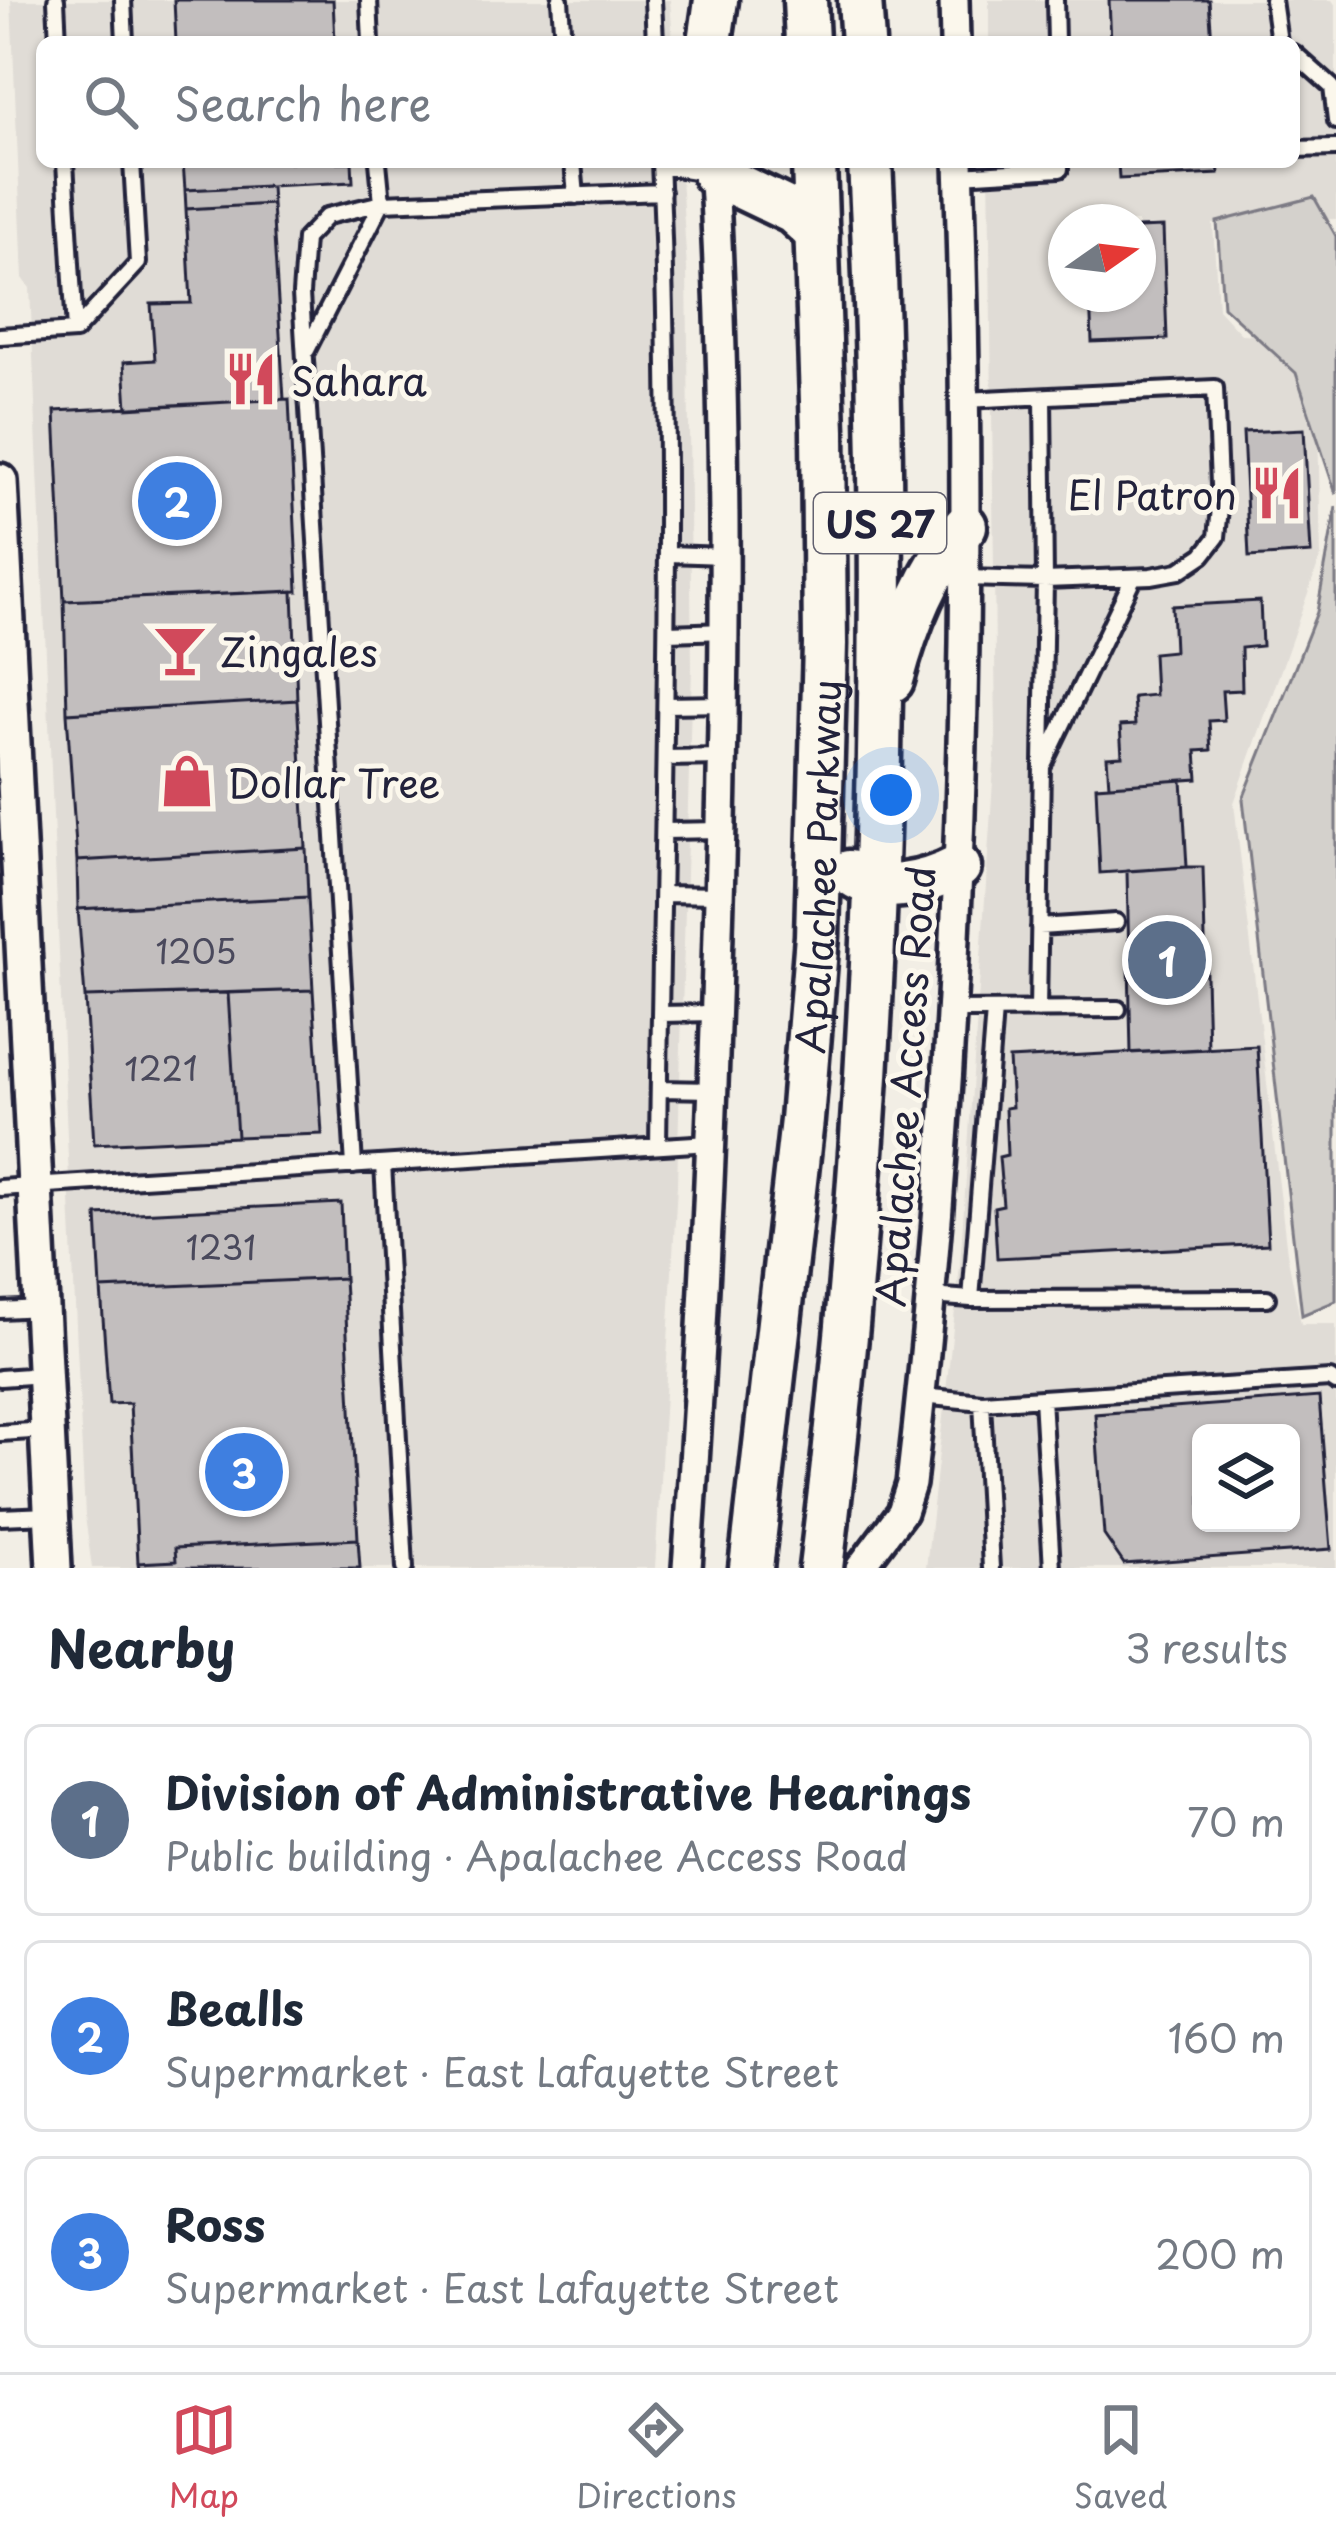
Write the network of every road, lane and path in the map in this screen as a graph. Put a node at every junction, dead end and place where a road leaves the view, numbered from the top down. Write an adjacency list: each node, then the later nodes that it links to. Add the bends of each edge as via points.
1 (56, 0): 13 (lane)
2 (123, 0): 14 (lane)
3 (369, 0): 15 (lane)
4 (560, 0): 16 (lane)
5 (653, 0): 17 (lane)
6 (704, 0): 18 (street)
7 (716, 0): 19 (main road)
8 (805, 0): 20 (main road)
9 (860, 0): 21 (main road)
10 (954, 0): 22 (street)
11 (1055, 0): 23 (lane)
12 (1274, 0): 24 (lane)
13 (58, 36)
14 (125, 36)
15 (371, 36)
16 (563, 36)
17 (655, 36)
18 (707, 36)
19 (709, 36)
20 (807, 36)
21 (862, 36)
22 (955, 36)
23 (1057, 36)
24 (1279, 36)
25 (1300, 58): 26 (lane, via 1332,87)
26 (1336, 121)
27 (1336, 148): 28 (lane)
28 (1300, 149)
29 (65, 168): 43 (lane)
30 (132, 168): 43 (lane, via 138,262)
31 (379, 168): 41 (lane)
32 (573, 168): 40 (lane)
33 (660, 168): 39 (lane)
34 (714, 168): 42 (main road, via 794,212); 51 (street)
35 (814, 168): 42 (main road, Apalachee Parkway / US 27)
36 (870, 168): 60 (main road, Apalachee Parkway / US 27)
37 (1060, 168): 38 (lane)
38 (960, 169): 47 (street, Apalachee Access Road)
39 (662, 192): 40 (lane); 50 (lane)
40 (575, 196): 41 (lane)
41 (382, 203): 45 (lane); 45 (lane, via 327,216 305,239)
42 (817, 234): 64 (main road, Apalachee Parkway / US 27)
43 (75, 331): 44 (lane)
44 (0, 336)
45 (305, 354): 84 (lane)
46 (1043, 397): 47 (lane); 53 (lane, via 1215,388 1217,537 1178,571); 54 (lane)
47 (965, 400): 49 (street, Apalachee Access Road)
48 (0, 482): 57 (street)
49 (965, 526): 52 (street, Apalachee Access Road); 60 (main road, via 909,624)
50 (669, 554): 51 (lane); 56 (lane)
51 (725, 556): 55 (street)
52 (965, 578): 54 (lane); 67 (street, Apalachee Access Road)
53 (1133, 578): 54 (lane); 63 (lane)
54 (1046, 580): 63 (lane)
55 (726, 631): 56 (lane); 58 (street)
56 (668, 633): 59 (lane)
57 (4, 643): 85 (street)
58 (724, 704): 59 (lane); 61 (street)
59 (666, 705): 62 (lane)
60 (878, 745): 68 (main road, Apalachee Parkway / US 27)
61 (723, 757): 62 (lane); 65 (street)
62 (665, 758): 66 (lane)
63 (1042, 767): 72 (lane)
64 (822, 818): 68 (main road, via 842,865); 105 (main road, Apalachee Parkway / US 27, via 808,1063)
65 (721, 830): 66 (lane); 70 (street)
66 (664, 831): 69 (lane)
67 (959, 867): 68 (main road, via 914,883); 74 (street, Apalachee Access Road)
68 (874, 885): 106 (main road, Apalachee Parkway / US 27, via 857,1189)
69 (663, 894): 70 (lane); 78 (lane)
70 (719, 895): 77 (street)
71 (1116, 922): 72 (lane)
72 (1039, 927): 75 (lane)
73 (1118, 1009): 75 (lane)
74 (951, 1010): 76 (lane); 87 (street, Apalachee Access Road)
75 (1038, 1010): 76 (lane)
76 (994, 1011): 89 (lane)
77 (716, 1013): 78 (lane); 80 (street)
78 (660, 1014): 79 (lane)
79 (659, 1089): 80 (lane); 82 (lane)
80 (713, 1090): 81 (street)
81 (710, 1143): 82 (lane); 104 (street)
82 (658, 1146): 83 (lane)
83 (383, 1164): 84 (lane); 103 (lane)
84 (354, 1166): 85 (lane)
85 (36, 1186): 86 (lane); 90 (street)
86 (0, 1188)
87 (931, 1296): 89 (lane); 95 (street, Apalachee Access Road)
88 (1267, 1298): 89 (lane)
89 (971, 1299)
90 (41, 1308): 91 (lane); 92 (street)
91 (0, 1310)
92 (44, 1375): 93 (lane); 98 (street)
93 (0, 1378)
94 (1336, 1383): 96 (lane)
95 (921, 1396): 97 (lane); 107 (street, Apalachee Access Road, via 907,1499)
96 (1042, 1398): 97 (lane); 109 (lane)
97 (982, 1402): 108 (lane)
98 (47, 1430): 99 (lane); 100 (street)
99 (0, 1433)
100 (52, 1515): 101 (lane); 102 (street)
101 (0, 1517)
102 (54, 1568)
103 (405, 1568)
104 (687, 1568)
105 (751, 1568)
106 (821, 1568)
107 (860, 1568)
108 (991, 1568)
109 (1052, 1568)

